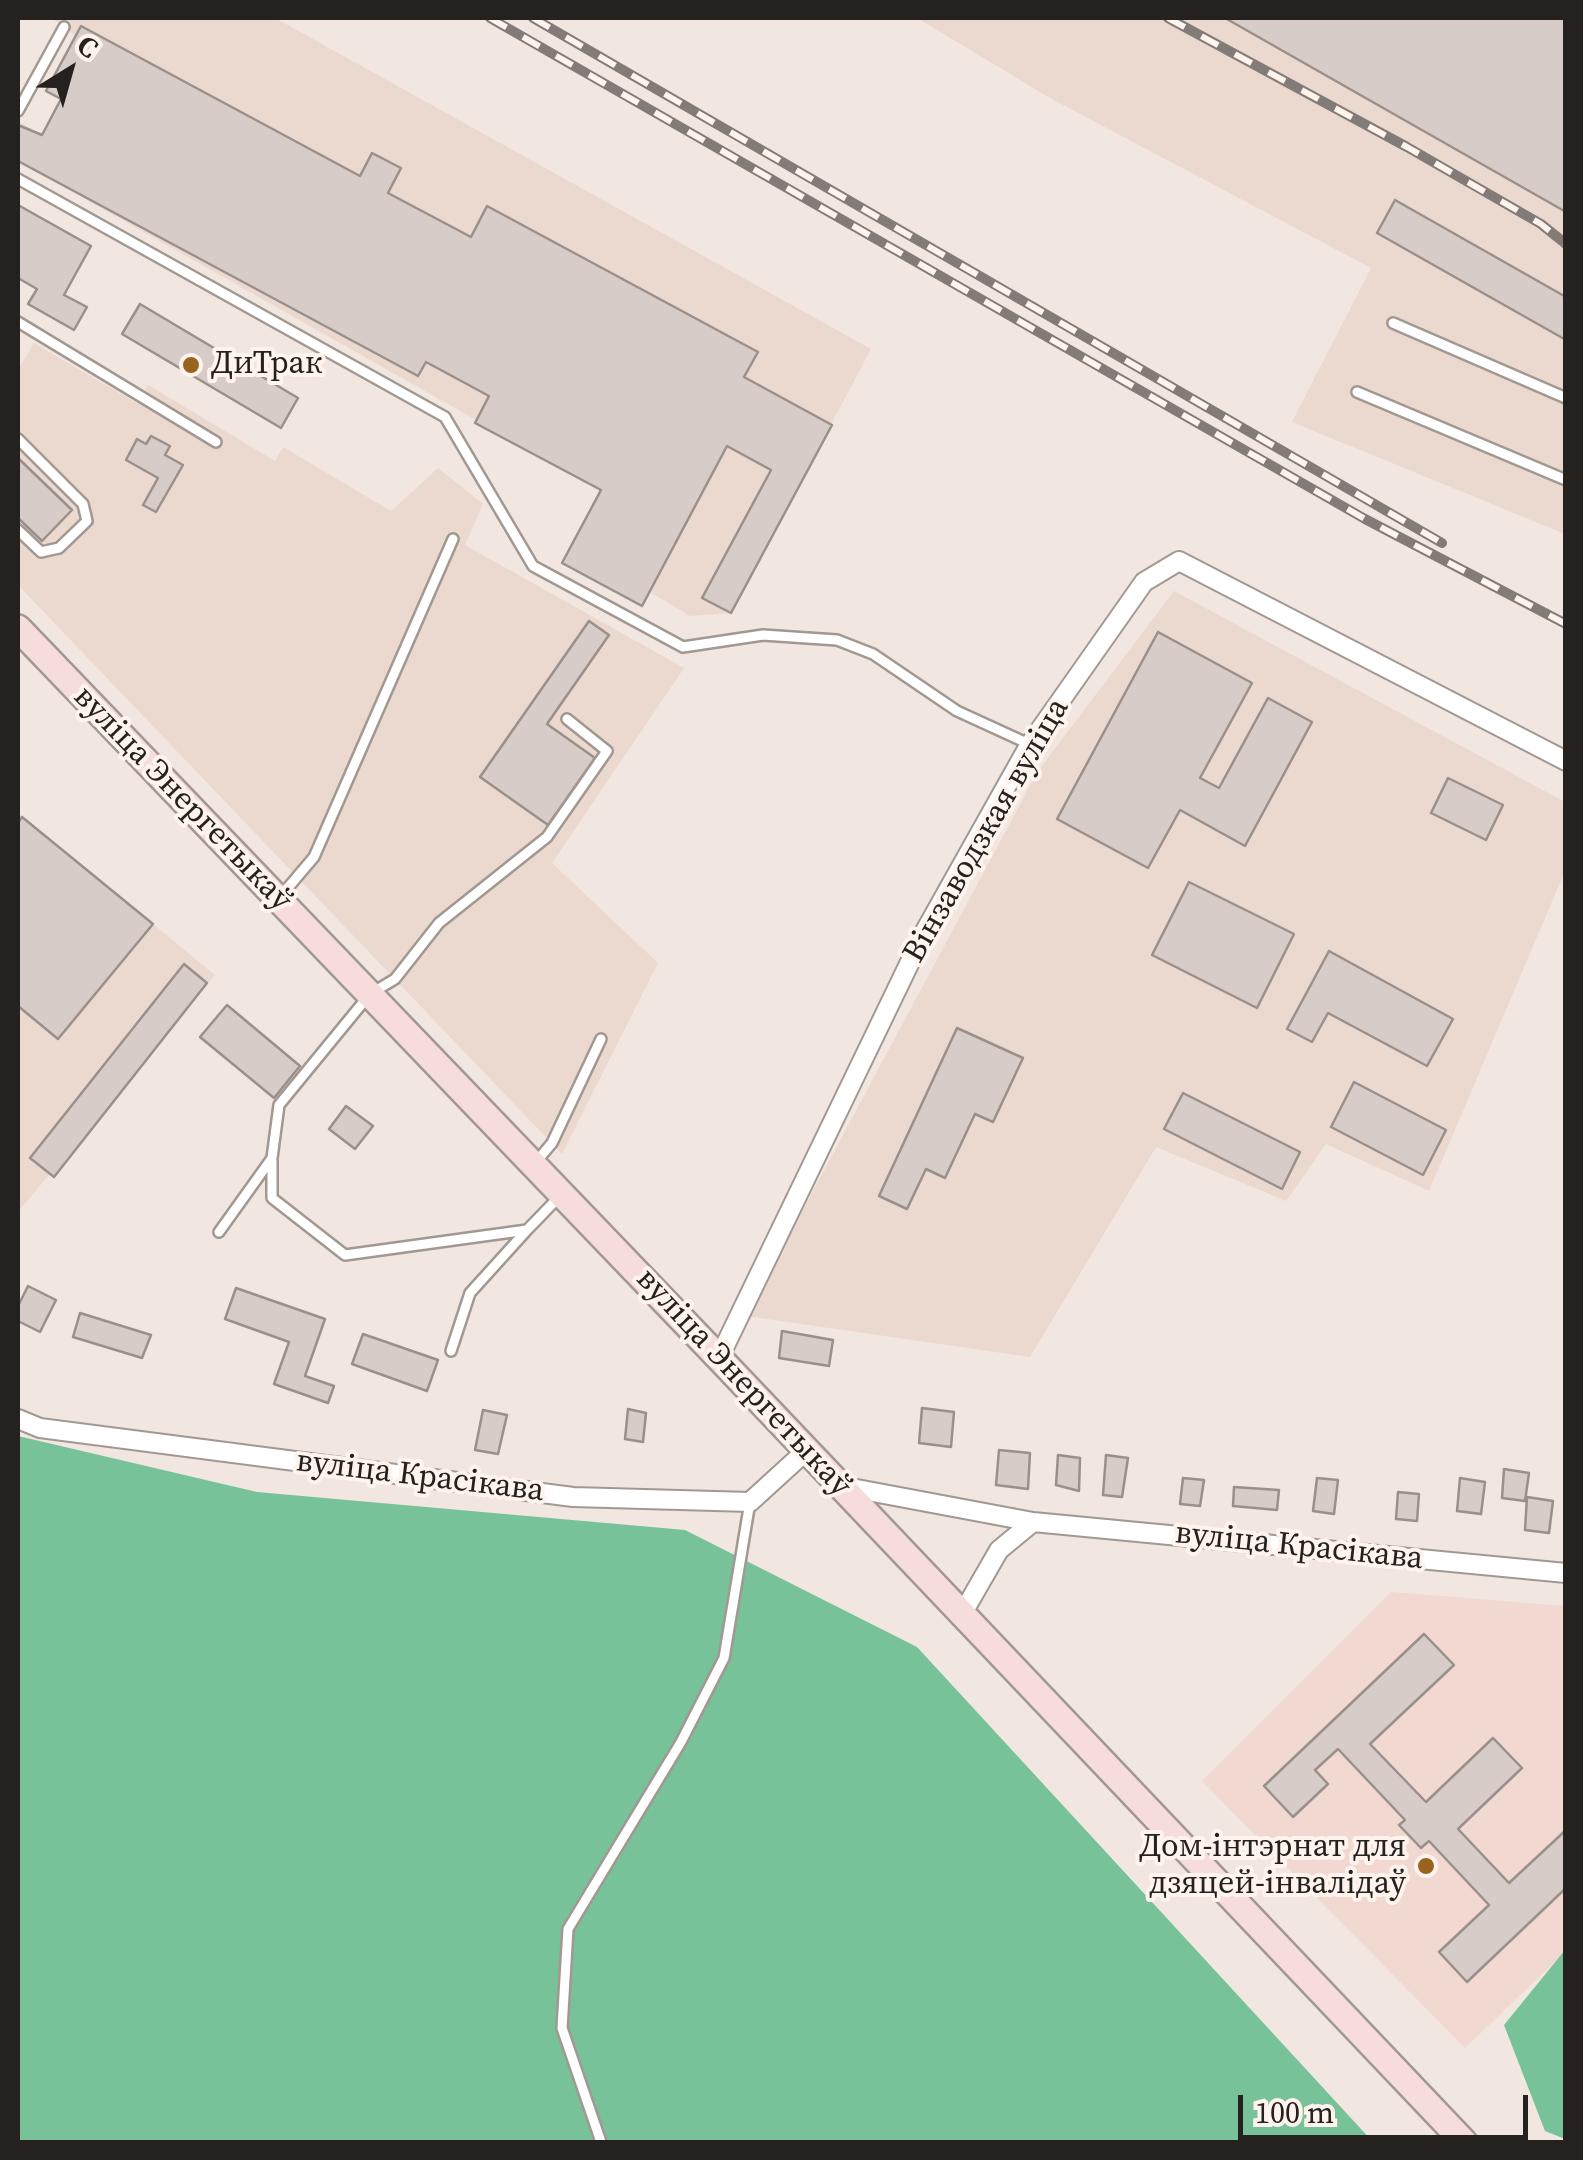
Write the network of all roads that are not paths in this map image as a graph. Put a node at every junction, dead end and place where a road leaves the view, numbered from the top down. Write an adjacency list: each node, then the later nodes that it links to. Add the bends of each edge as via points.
1 (64, 27): 2 (lane)
2 (18, 110)
3 (18, 179): 15 (lane, via 445,417 533,566 683,647 762,636 836,640 873,654 957,711)
4 (18, 322): 9 (lane)
5 (1393, 323): 7 (lane)
6 (1357, 392): 10 (lane)
7 (1566, 398)
8 (18, 439): 11 (lane, via 82,504 88,521 59,548 41,552)
9 (216, 442)
10 (1566, 480)
11 (18, 530)
12 (453, 539): 17 (lane, via 314,857)
13 (18, 628): 17 (main road, вуліца Энергетыкаў)
14 (567, 719): 18 (lane, via 607,750 548,837 439,922 395,979)
15 (1030, 744): 16 (street, Вінзаводзкая вуліца, via 1144,582 1179,561); 26 (street, Вінзаводзкая вуліца, via 924,933)
16 (1566, 761)
17 (278, 899): 18 (main road, вуліца Энергетыкаў)
18 (370, 994): 20 (lane, via 279,1106); 21 (main road, вуліца Энергетыкаў)
19 (601, 1039): 21 (lane, via 552,1143)
20 (272, 1158): 23 (lane, via 272,1198 345,1255); 24 (lane)
21 (534, 1164): 22 (main road, вуліца Энергетыкаў)
22 (562, 1194): 23 (lane); 26 (main road, вуліца Энергетыкаў)
23 (527, 1230): 25 (lane, via 470,1293)
24 (219, 1232)
25 (451, 1351)
26 (719, 1358): 28 (main road, вуліца Энергетыкаў)
27 (18, 1419): 30 (street, вуліца Красікава, via 60,1430 573,1497)
28 (807, 1450): 29 (main road, вуліца Энергетыкаў); 30 (street)
29 (840, 1486): 31 (street, вуліца Красікава); 33 (main road, вуліца Энергетыкаў)
30 (750, 1502): 34 (lane, via 724,1658 568,1929 562,2028)
31 (1033, 1522): 32 (street, вуліца Красікава); 33 (street, via 999,1550)
32 (1566, 1573)
33 (961, 1616): 35 (main road, вуліца Энергетыкаў)
34 (601, 2142)
35 (1464, 2142)

